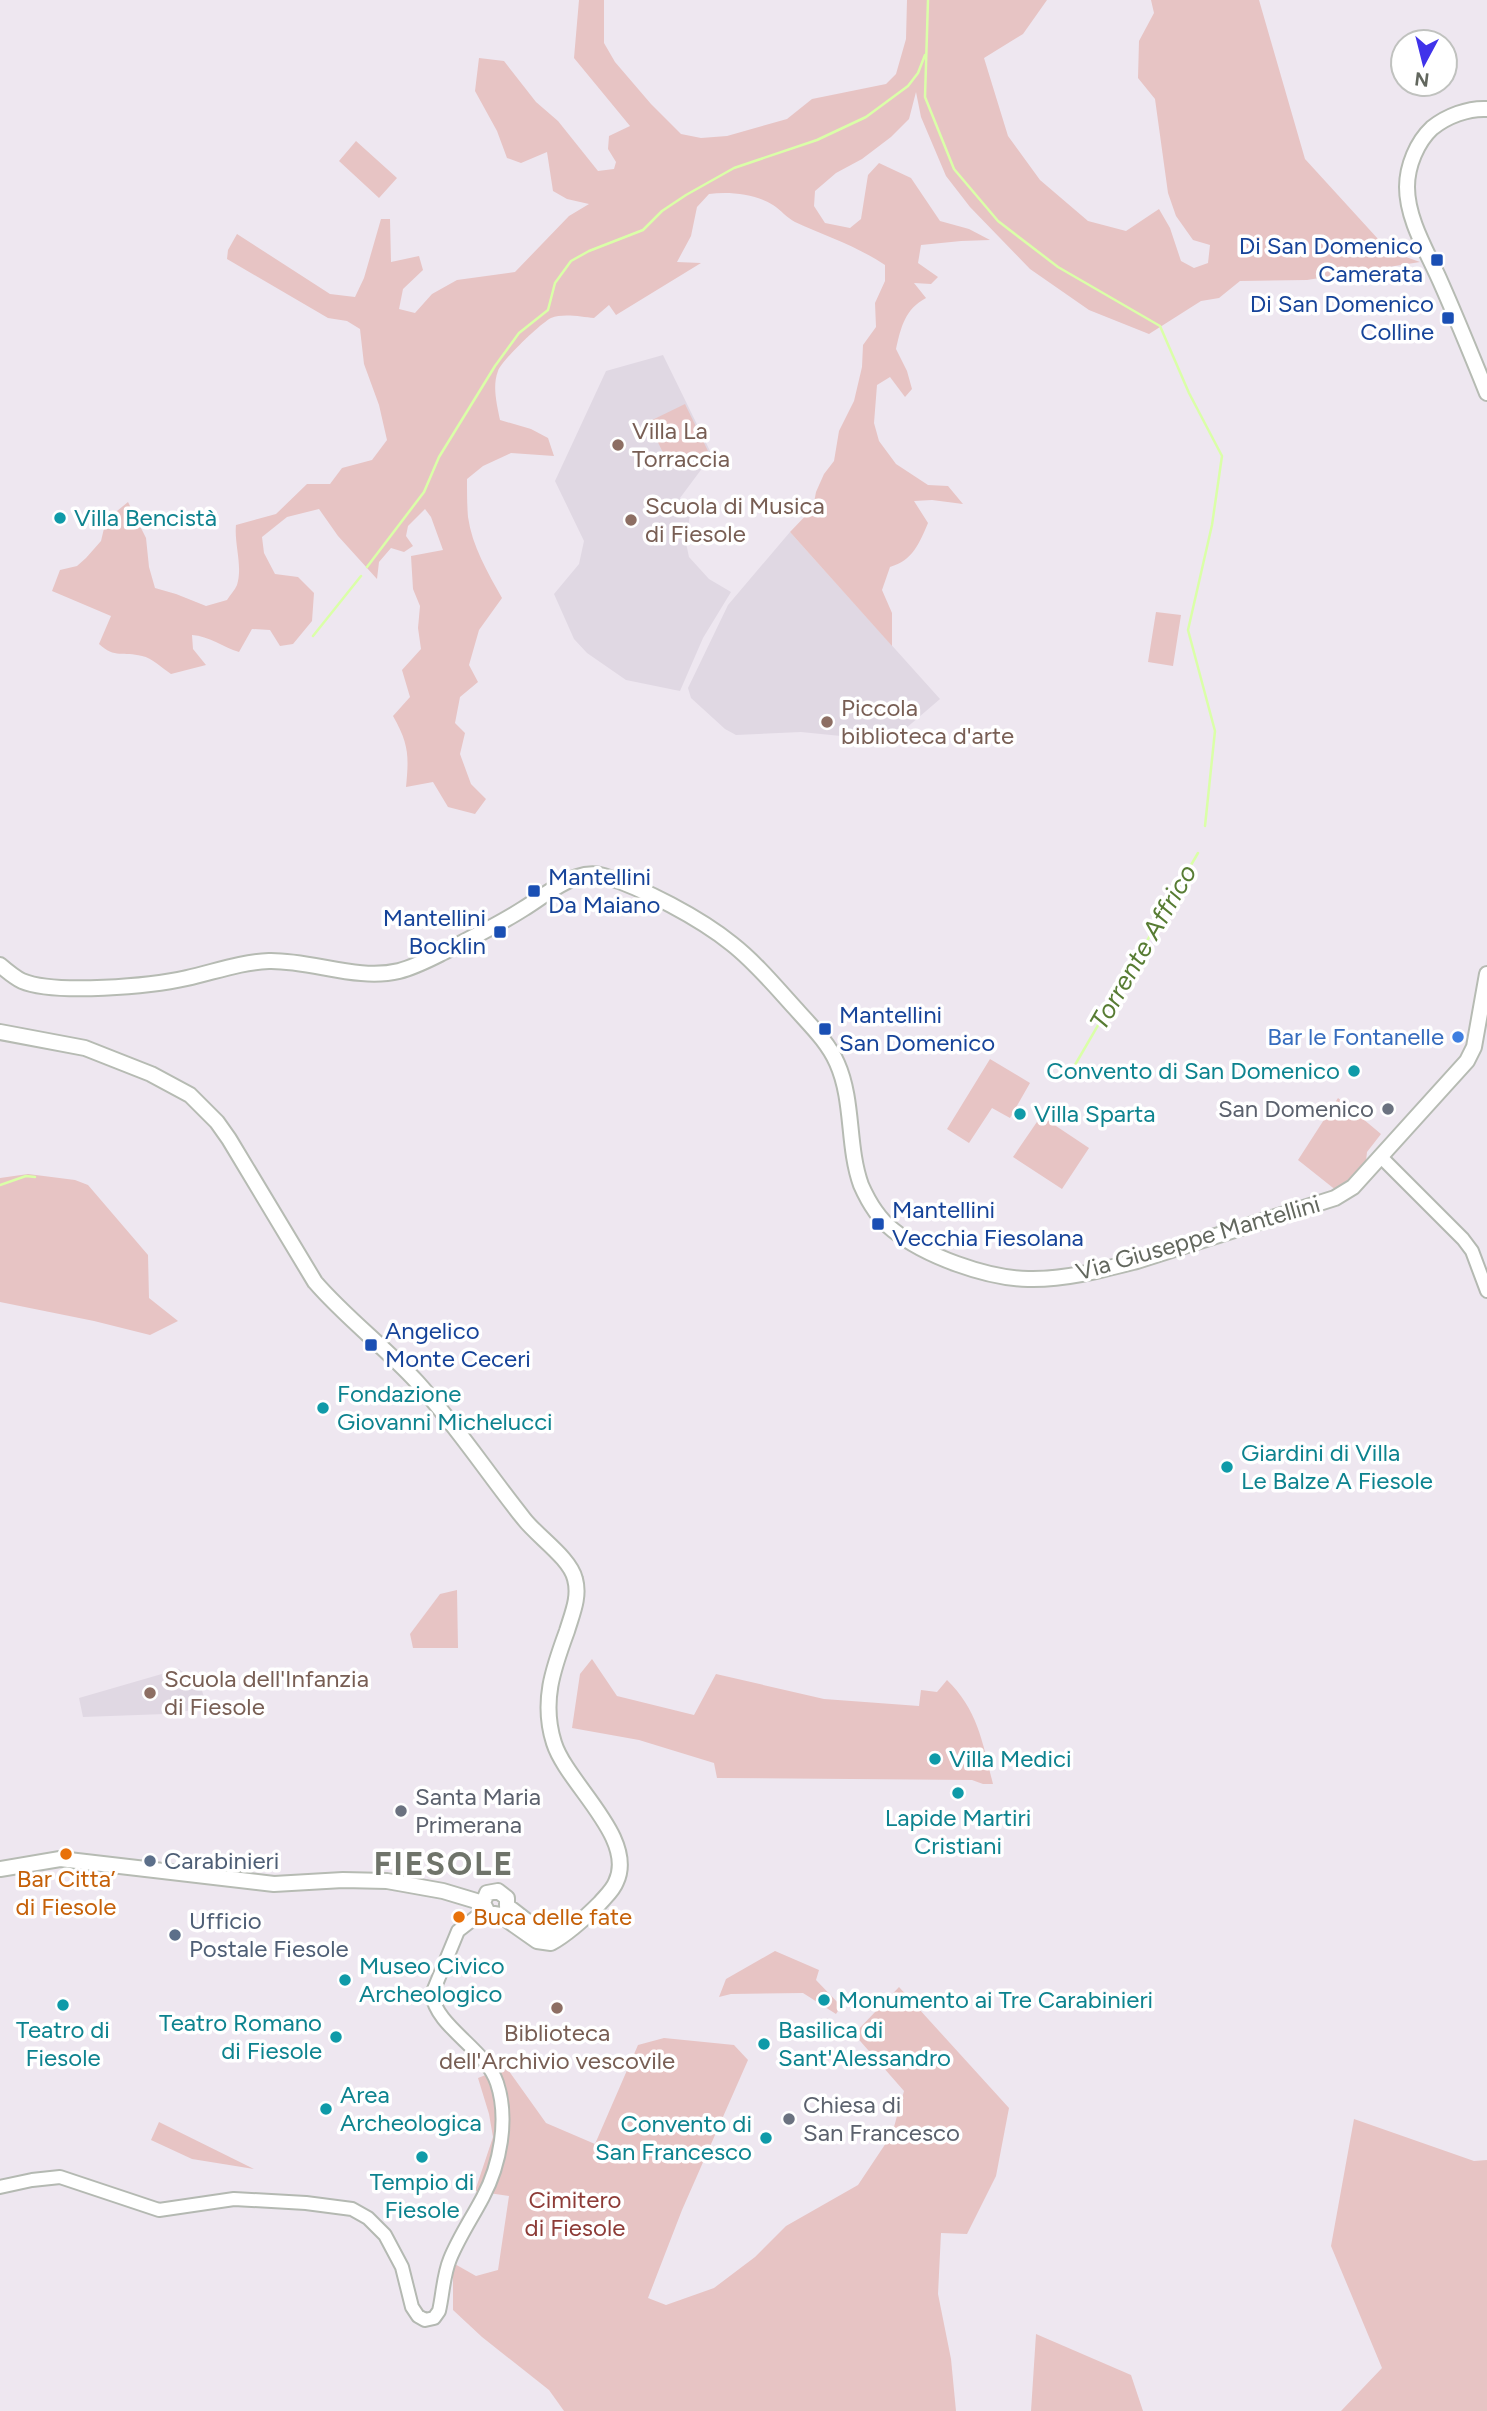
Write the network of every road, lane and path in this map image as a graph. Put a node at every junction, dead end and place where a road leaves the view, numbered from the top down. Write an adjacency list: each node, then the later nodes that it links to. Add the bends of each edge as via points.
1 (1487, 109): 2 (main road, via 1464,112 1429,131 1410,165 1407,184 1413,220)
2 (1487, 393)
3 (0, 965): 6 (main road, Via Giuseppe Mantellini, via 22,981 61,988 163,983 269,961 385,973 443,952 579,876 600,875 712,929 762,972 819,1035 842,1078 862,1186 891,1229 930,1252 1000,1276 1048,1279 1105,1269 1335,1198 1353,1187)
4 (1487, 974): 6 (main road, Via Giuseppe Mantellini, via 1476,1038 1467,1061)
5 (0, 1032): 10 (main road, via 105,1055 179,1087 202,1105 229,1139 316,1282 417,1382 526,1522 573,1573 576,1597 549,1684 548,1717 555,1749 606,1825 621,1867 613,1888 555,1941 533,1939)
6 (1381, 1157): 7 (street, via 1472,1251)
7 (1487, 1291)
8 (0, 1870): 9 (main road, via 60,1859 274,1884 403,1883)
9 (484, 1907): 10 (main road, via 491,1915); 10 (main road, via 487,1894 498,1891 504,1895); 11 (street, via 458,1931 432,1994 439,2013 493,2074 501,2101 502,2131 488,2187 450,2259 439,2311 430,2320 412,2308 402,2267 385,2235 357,2211 234,2199 159,2210 60,2177)
10 (504, 1910)
11 (0, 2187)

